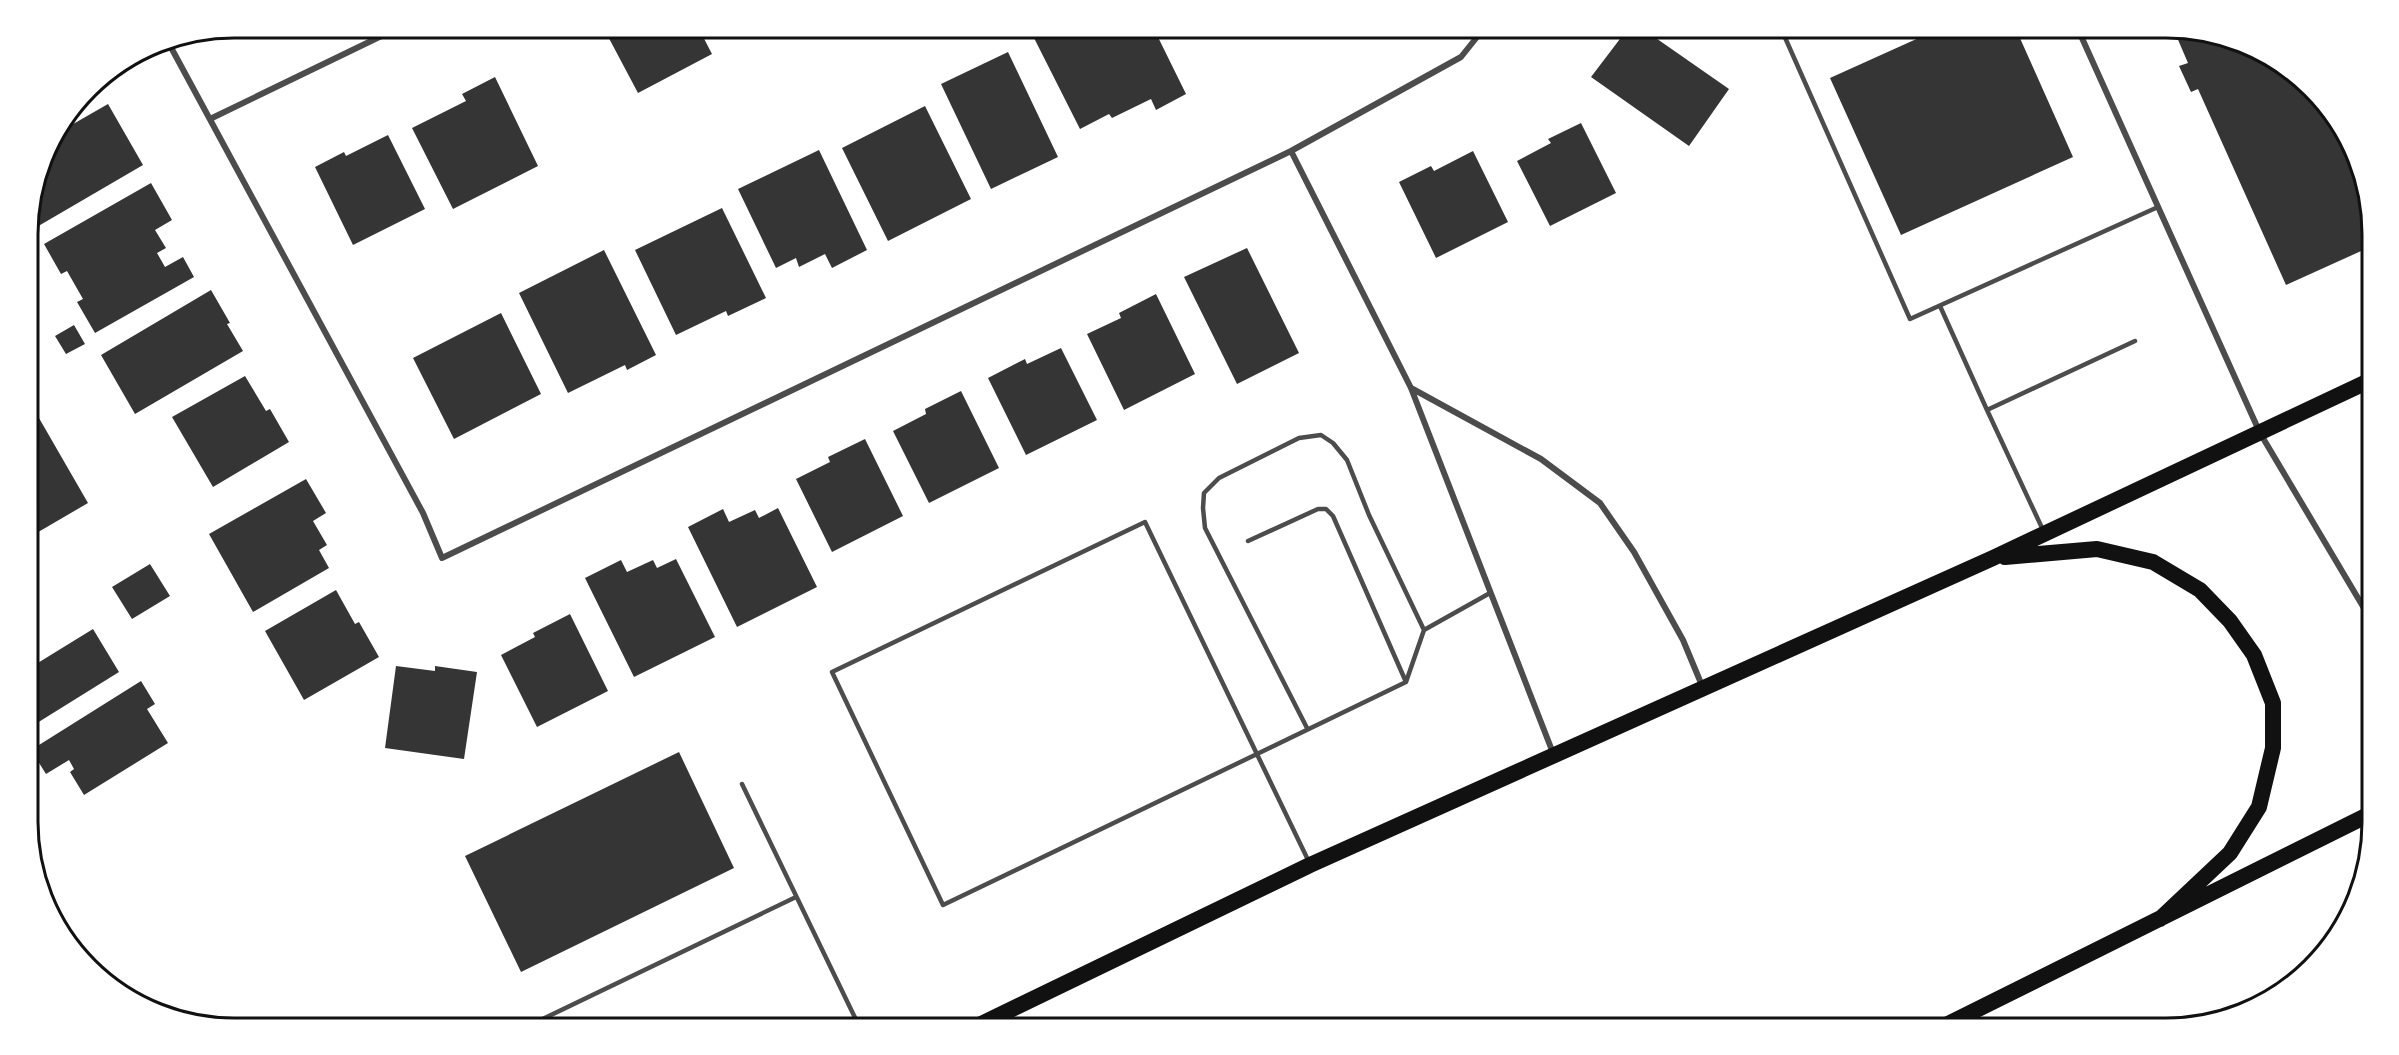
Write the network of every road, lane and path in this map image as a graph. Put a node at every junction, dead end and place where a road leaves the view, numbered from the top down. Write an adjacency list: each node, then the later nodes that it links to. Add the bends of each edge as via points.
1 (377, 38): 6 (street)
2 (1474, 38): 7 (street, via 1461,57)
3 (1785, 38): 9 (lane, via 1910,319)
4 (2082, 38): 8 (street)
5 (171, 48): 6 (street)
6 (210, 118): 7 (street, via 423,513 442,558)
7 (1291, 151): 12 (street)
8 (2158, 207): 9 (lane); 14 (street)
9 (1940, 306): 13 (lane)
10 (2135, 341): 13 (lane)
11 (2362, 384): 14 (highway)
12 (1411, 388): 18 (street); 22 (street, via 1541,459 1600,503 1634,552 1683,640)
13 (1987, 410): 15 (lane)
14 (2260, 433): 15 (highway); 19 (street)
15 (2045, 534): 17 (highway)
16 (1248, 542): 21 (lane, via 1318,509 1326,509 1333,516)
17 (1993, 558): 22 (highway); 30 (highway, via 2097,549 2152,562 2200,591 2230,621 2254,655 2273,704 2273,748 2259,807 2230,853)
18 (1490, 593): 20 (lane); 25 (street)
19 (2362, 603)
20 (1424, 630): 21 (lane); 23 (lane, via 1347,460 1333,443 1320,435 1299,438 1219,478 1204,494 1205,528)
21 (1406, 681): 23 (lane)
22 (1703, 689): 25 (highway)
23 (1307, 728): 24 (lane)
24 (1257, 754): 24 (lane, via 1145,522 832,672 943,905); 28 (lane)
25 (1553, 754): 28 (highway)
26 (742, 784): 29 (lane)
27 (2362, 818): 30 (highway)
28 (1310, 865): 34 (highway)
29 (796, 897): 32 (lane); 33 (lane)
30 (2160, 919): 31 (highway)
31 (1962, 1017)
32 (545, 1018)
33 (855, 1018)
34 (995, 1018)

